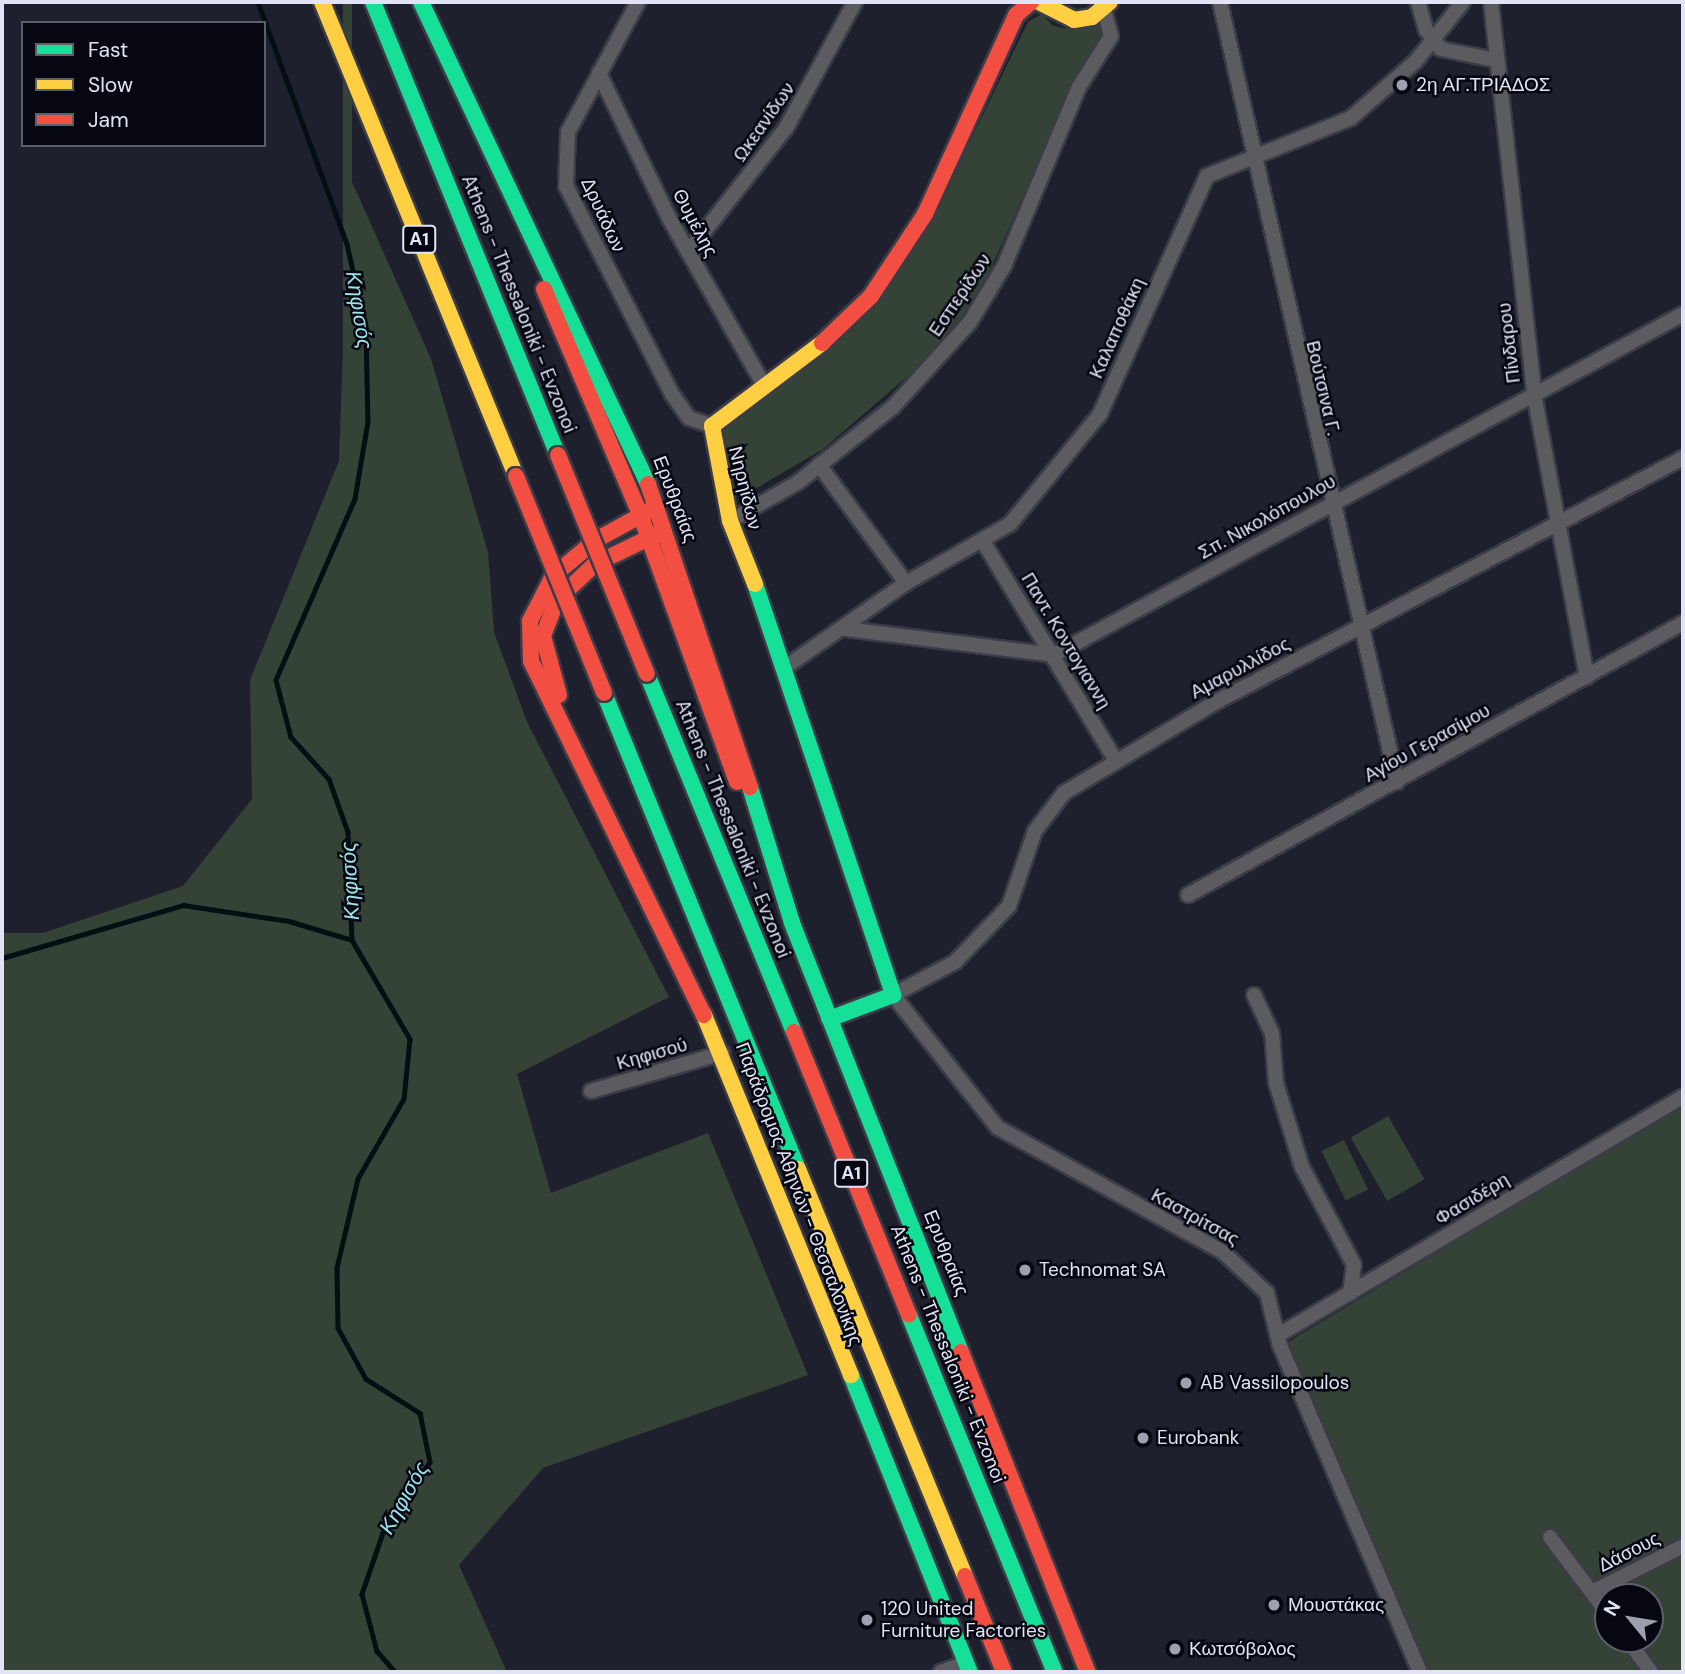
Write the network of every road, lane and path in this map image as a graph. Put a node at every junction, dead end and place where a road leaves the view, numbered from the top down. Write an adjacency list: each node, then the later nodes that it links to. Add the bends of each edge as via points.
1 (322, 2): 60 (main road, Α1, bridge)
2 (373, 2): 61 (main road, Athens - Thessaloniki - Evzonoi / Α1, bridge)
3 (421, 2): 17 (main road, Ερυθραίας)
4 (638, 2): 15 (street, Δρυάδων)
5 (855, 2): 18 (street, Ωκεανίδων, via 786,128)
6 (1031, 2): 20 (main road, Νηρηϊδων, via 1016,15 901,255 848,322)
7 (1039, 2): 12 (main road, via 1074,20)
8 (1220, 2): 16 (street, Βούτσινα Γ.)
9 (1418, 2): 13 (street)
10 (1463, 2): 13 (street, Καλαποθάκη)
11 (1492, 2): 14 (street, Πίνδαρου)
12 (1107, 5): 24 (street, Εσπερίδων, via 1111,36 1079,87 997,279 915,386)
13 (1432, 41): 14 (street, via 1451,54); 16 (street, Καλαποθάκη, via 1351,117)
14 (1495, 60): 21 (street, Πίνδαρου)
15 (599, 73): 18 (street, Θυμέλης); 22 (street, Δρυάδων, via 564,142 566,186 672,394 689,418)
16 (1251, 158): 25 (street, Βούτσινα Γ.); 32 (street, Καλαποθάκη, via 1207,176 1100,414 1030,504)
17 (502, 180): 26 (main road, Ερυθραίας, via 593,361); 27 (main road, Ερυθραίας)
18 (688, 252): 20 (street, Θυμέλης)
19 (1683, 314): 21 (street, Σπ. Νικολόπουλου)
20 (765, 387): 22 (main road, Νηρηϊδων)
21 (1534, 394): 25 (street, Σπ. Νικολόπουλου); 29 (street, Πίνδαρου)
22 (712, 426): 28 (main road, Νηρηϊδων)
23 (1683, 458): 29 (street, Αμαρυλλίδος)
24 (819, 465): 28 (street, Εσπερίδων); 33 (street)
25 (1330, 504): 35 (street, Βούτσινα Γ.); 37 (street, Σπ. Νικολόπουλου)
26 (656, 507): 27 (main road, Παράδρομος Αθηνών - Θεσσαλονίκης); 30 (main road, Ερυθραίας)
27 (639, 514): 31 (main road, Ερυθραίας); 40 (main road, Παράδρομος Αθηνών - Θεσσαλονίκης, via 553,576 530,621 534,669)
28 (730, 521): 38 (main road, Νηρηϊδων)
29 (1558, 522): 35 (street, Αμαρυλλίδος); 39 (street, Πίνδαρου)
30 (665, 531): 31 (main road, Παράδρομος Αθηνών - Θεσσαλονίκης); 43 (main road, Ερυθραίας, via 730,717)
31 (647, 538): 40 (main road, Παράδρομος Αθηνών - Θεσσαλονίκης, via 576,579 545,624 545,657); 43 (main road, Ερυθραίας, via 711,721)
32 (984, 543): 33 (street, Καλαποθάκη); 37 (street, Παντ. Κοντογιαννη)
33 (906, 583): 36 (street, Καλαποθάκη)
34 (1683, 623): 39 (street, Αγίου Γερασίμου)
35 (1362, 624): 41 (street, Αμαρυλλίδος); 42 (street, Βούτσινα Γ.)
36 (846, 629): 37 (street); 38 (street, Καλαποθάκη)
37 (1054, 655): 41 (street, Παντ. Κοντογιαννη)
38 (787, 666): 45 (main road, Νηρηϊδων)
39 (1587, 677): 42 (street, Αγίου Γερασίμου)
40 (573, 740): 48 (main road, Παράδρομος Αθηνών - Θεσσαλονίκης)
41 (1115, 759): 45 (street, Αμαρυλλίδος, via 1065,793 1035,831 1009,906 955,962)
42 (1397, 782): 44 (street, Αγίου Γερασίμου)
43 (766, 848): 47 (main road, Ερυθραίας)
44 (1188, 895)
45 (892, 995): 47 (main road); 52 (street, Καστρίτσας, via 986,1119 1240,1264 1267,1293)
46 (1254, 995): 51 (street, via 1272,1033 1276,1083 1302,1167 1354,1265)
47 (830, 1019): 62 (main road, Ερυθραίας)
48 (723, 1053): 49 (street, Κηφισού); 58 (main road, Παράδρομος Αθηνών - Θεσσαλονίκης)
49 (591, 1091)
50 (1683, 1097): 51 (street, Φασιδέρη)
51 (1350, 1294): 52 (street, Φασιδέρη)
52 (1280, 1334): 63 (street, Καστρίτσας, via 1280,1346)
53 (1550, 1537): 55 (street)
54 (1683, 1545): 55 (street, Δάσους)
55 (1592, 1592): 56 (street)
56 (1594, 1595)
57 (1637, 1653): 64 (street)
58 (968, 1668): 59 (street)
59 (941, 1672)
60 (1004, 1672)
61 (1055, 1672)
62 (1088, 1672)
63 (1420, 1672)
64 (1651, 1672)

